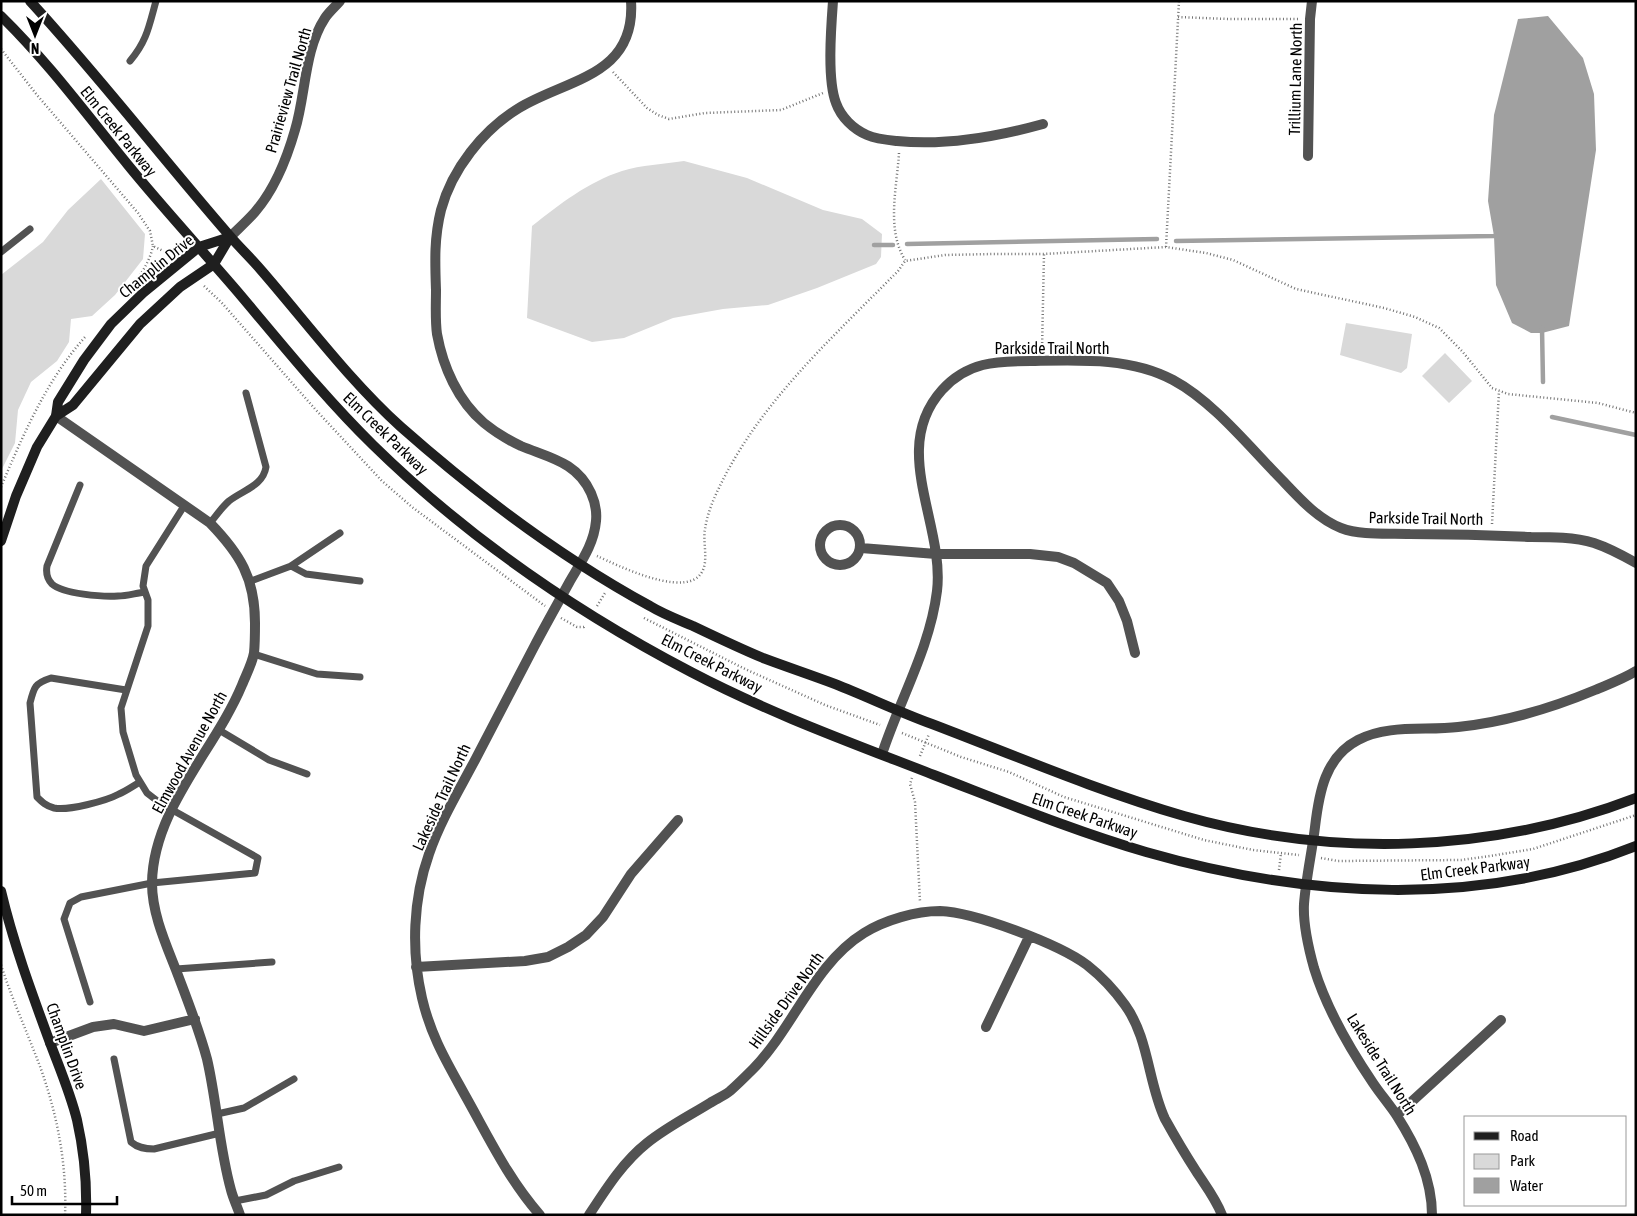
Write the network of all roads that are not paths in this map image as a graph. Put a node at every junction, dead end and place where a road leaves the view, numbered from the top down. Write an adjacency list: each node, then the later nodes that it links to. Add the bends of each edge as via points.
1 (30, 1): 12 (street, Elm Creek Parkway)
2 (156, 1): 8 (lane, via 148,32)
3 (340, 1): 12 (street, Prairieview Trail North, via 316,35 296,129 286,158 256,211)
4 (631, 1): 26 (street, via 629,29 616,56 590,76 520,107 485,135 452,182 442,206 434,247 437,332 457,392 483,422 518,444 574,469 591,492 597,513 596,526)
5 (833, 1): 9 (street, via 831,90 836,106 854,128 868,136 921,142 959,141)
6 (1312, 1): 10 (street, Trillium Lane North)
7 (1, 16): 13 (street, Elm Creek Parkway)
8 (130, 61)
9 (1044, 124)
10 (1308, 156)
11 (30, 229): 14 (lane)
12 (230, 237): 13 (street, Champlin Drive); 15 (street, Champlin Drive); 26 (street, Elm Creek Parkway, via 324,348 397,424 473,489)
13 (199, 247): 15 (street, Elm Creek Parkway); 17 (street, Champlin Drive, via 142,293 112,324 84,360 58,402)
14 (1, 252)
15 (214, 264): 17 (street, Champlin Drive, via 180,287 140,324 73,405); 31 (street, Elm Creek Parkway, via 329,399 374,445 479,536)
16 (246, 393): 20 (lane, via 266,467 264,476 228,502)
17 (56, 416): 19 (street, Elmwood Avenue North); 22 (street, Champlin Drive, via 37,447)
18 (80, 485): 30 (lane, via 47,566 51,583 60,589 89,594 117,596)
19 (184, 506): 20 (street, Elmwood Avenue North); 30 (lane, via 146,566)
20 (210, 523): 28 (street, Elmwood Avenue North, via 239,558)
21 (340, 533): 27 (lane)
22 (1, 541)
23 (861, 548): 23 (street, via 854,560 842,566 828,562 820,550 820,543 825,531 843,525 858,535); 24 (street)
24 (936, 554): 25 (street, Parkside Trail North, via 919,464 918,440 932,402 964,372 982,364 1088,360 1145,368 1196,394 1306,504 1323,519 1342,529 1367,533 1568,538 1593,542); 32 (street, via 1030,554 1058,557 1074,563 1107,583 1128,621); 37 (street, Parkside Trail North, via 938,586 933,618)
25 (1636, 563)
26 (580, 564): 31 (street, Lakeside Trail North); 37 (street, Elm Creek Parkway, via 652,607 758,656)
27 (291, 566): 28 (lane); 29 (lane, via 306,574)
28 (251, 581): 33 (street, Elmwood Avenue North, via 255,609)
29 (360, 581)
30 (145, 592): 36 (lane, via 148,626)
31 (562, 596): 39 (street, Elm Creek Parkway, via 691,672 785,716); 52 (street, Lakeside Trail North, via 446,814 429,853 419,889)
32 (1135, 653)
33 (254, 654): 35 (lane, via 317,674); 38 (street, Elmwood Avenue North, via 235,703)
34 (1636, 671): 45 (street, via 1573,699 1516,716 1458,727 1380,732 1358,740 1339,755 1327,773 1319,798)
35 (360, 677)
36 (126, 690): 41 (lane, via 121,708 123,732); 41 (lane, via 51,678 40,681 33,689 30,703 37,797 43,804 62,808 120,794)
37 (898, 711): 39 (street, Parkside Trail North); 45 (street, Elm Creek Parkway, via 1069,778 1186,817)
38 (219, 730): 40 (lane, via 269,760); 43 (street, Elmwood Avenue North)
39 (882, 754): 48 (street, Elm Creek Parkway, via 1047,818 1146,852)
40 (307, 774)
41 (140, 782): 43 (lane, via 146,793)
42 (1636, 798): 45 (street, Elm Creek Parkway, via 1587,816 1474,840 1396,845)
43 (171, 809): 47 (street, Elmwood Avenue North, via 155,861); 47 (lane, via 258,858 255,873)
44 (678, 820): 52 (street, via 630,874 603,917 586,935 568,947 548,957 525,961)
45 (1313, 840): 48 (street, Lakeside Trail North)
46 (1636, 846): 48 (street, Elm Creek Parkway, via 1577,866 1476,886 1374,890)
47 (152, 883): 53 (street, Elmwood Avenue North, via 157,917); 54 (lane, via 81,897 70,903 64,918)
48 (1306, 886): 62 (street, Lakeside Trail North, via 1304,906 1314,968 1351,1048)
49 (1, 891): 58 (street, Champlin Drive)
50 (1029, 936): 57 (street); 69 (street, Hillside Drive North, via 971,915 940,911 920,913 865,932 825,969 755,1067 729,1092 648,1142 628,1160); 70 (street, Hillside Drive North, via 1086,965 1126,1007 1139,1032 1164,1116)
51 (272, 962): 53 (lane)
52 (416, 967): 68 (street, Lakeside Trail North, via 429,1024 442,1055 511,1178)
53 (176, 969): 55 (street, Elmwood Avenue North)
54 (90, 1002)
55 (195, 1019): 58 (street, via 144,1031 114,1024 93,1027); 61 (street, Elmwood Avenue North, via 207,1060)
56 (1501, 1020): 62 (street)
57 (986, 1028)
58 (50, 1043): 66 (street, Champlin Drive, via 77,1121 85,1176)
59 (114, 1059): 63 (lane, via 131,1142 154,1149)
60 (294, 1079): 61 (lane, via 244,1108)
61 (216, 1114): 63 (street, Elmwood Avenue North)
62 (1397, 1115): 71 (street, Lakeside Trail North, via 1425,1170)
63 (220, 1133): 65 (street, Elmwood Avenue North)
64 (339, 1167): 65 (lane, via 294,1181 266,1195)
65 (235, 1200): 67 (street, Elmwood Avenue North)
66 (86, 1215)
67 (240, 1215)
68 (540, 1215)
69 (589, 1215)
70 (1222, 1215)
71 (1432, 1215)

